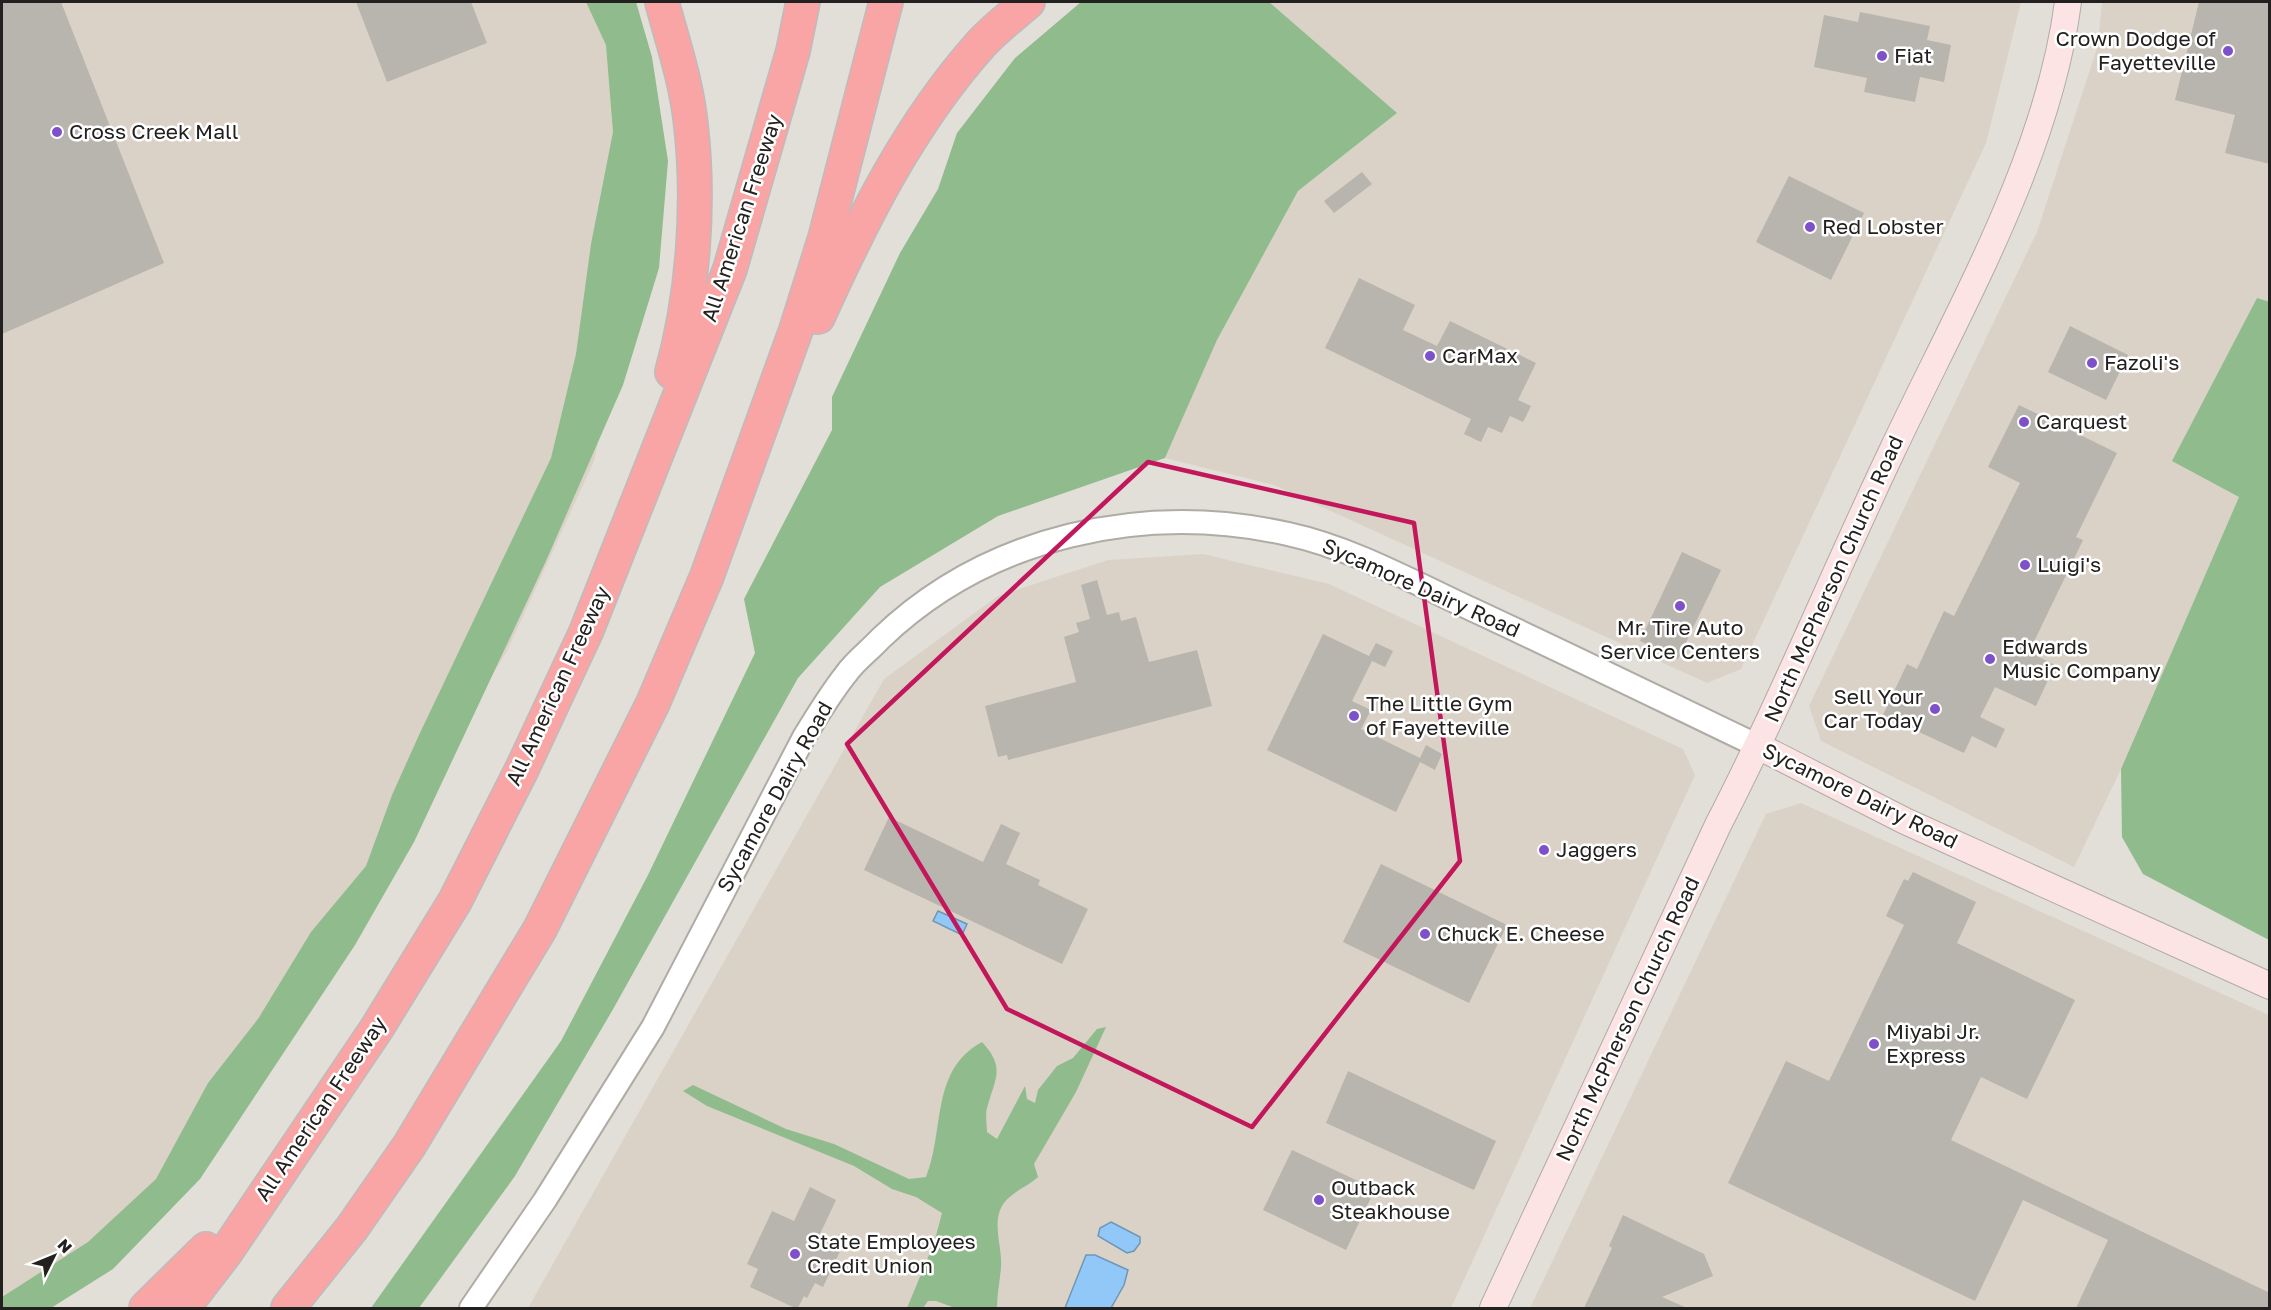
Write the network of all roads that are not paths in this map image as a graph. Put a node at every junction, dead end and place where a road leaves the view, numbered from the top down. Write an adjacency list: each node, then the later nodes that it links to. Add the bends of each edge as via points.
1 (662, 2): 7 (highway, via 682,72 691,127 692,251 675,362)
2 (803, 2): 7 (highway, All American Freeway, via 793,51 730,269)
3 (886, 2): 6 (highway, via 825,238)
4 (1028, 2): 6 (highway, via 981,44 928,110 877,193)
5 (2068, 2): 8 (main road, North McPherson Church Road, via 2037,128 1999,225 1836,568)
6 (732, 507): 11 (highway, via 653,704 558,897 409,1146)
7 (632, 521): 10 (highway, All American Freeway, via 586,632 455,900 377,1028)
8 (1758, 746): 9 (main road, Sycamore Dairy Road, via 1905,821); 14 (street, Sycamore Dairy Road, via 1368,560 1290,534 1220,522 1153,521 1086,531 986,565 899,621 847,672 825,702 653,1027 545,1200); 15 (main road, North McPherson Church Road)
9 (2270, 986)
10 (286, 1162): 12 (highway); 13 (highway, All American Freeway)
11 (296, 1302)
12 (146, 1308)
13 (183, 1308)
14 (471, 1308)
15 (1493, 1308)

